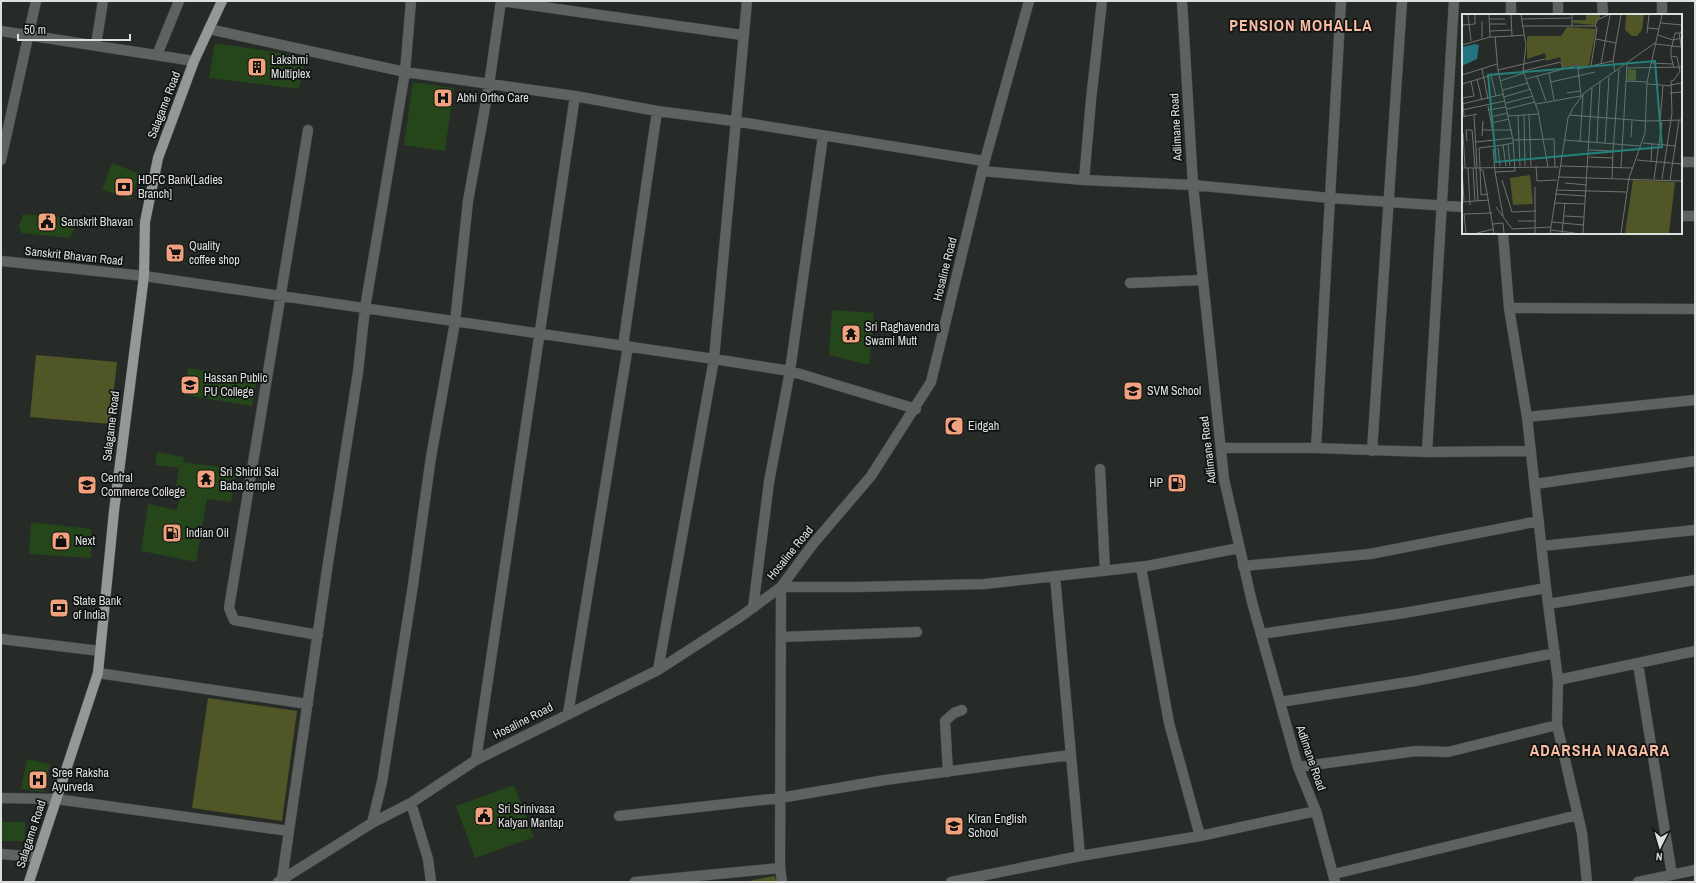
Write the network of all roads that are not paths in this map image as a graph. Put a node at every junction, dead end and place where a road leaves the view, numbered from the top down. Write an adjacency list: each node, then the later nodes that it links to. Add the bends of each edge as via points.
1 (36, 1): 25 (street)
2 (103, 1): 26 (street)
3 (179, 1): 27 (street)
4 (222, 1): 22 (main road, Salagame Road)
5 (411, 1): 29 (street)
6 (501, 1): 24 (street); 30 (street)
7 (746, 1): 24 (street)
8 (1028, 1): 39 (street, Hosaline Road)
9 (1102, 1): 40 (street, via 1090,100)
10 (1182, 1): 41 (street, Adlimane Road)
11 (1341, 1): 42 (street)
12 (1402, 1): 43 (street)
13 (1454, 1): 44 (street)
14 (1511, 1): 18 (street)
15 (1558, 1): 19 (street)
16 (1602, 1): 20 (street)
17 (1662, 1): 21 (street)
18 (1511, 14)
19 (1558, 14)
20 (1602, 14)
21 (1662, 14)
22 (209, 29): 28 (main road, Salagame Road); 29 (street)
23 (1, 31): 25 (street)
24 (742, 34): 33 (street)
25 (29, 35): 26 (street); 36 (street)
26 (96, 45): 27 (street)
27 (157, 55): 28 (street)
28 (194, 61): 50 (main road, Salagame Road, via 158,158 145,222)
29 (405, 72): 30 (street); 54 (street)
30 (489, 85): 31 (street); 57 (street, via 468,201)
31 (575, 96): 32 (street); 58 (street)
32 (657, 111): 33 (street); 59 (street)
33 (734, 121): 35 (street); 60 (street)
34 (308, 130): 53 (street)
35 (823, 136): 39 (street); 61 (street)
36 (1, 160)
37 (1682, 162): 38 (street)
38 (1695, 162)
39 (983, 166): 40 (street); 63 (street, Hosaline Road, via 931,382)
40 (1084, 180): 41 (street)
41 (1193, 185): 42 (street); 51 (street, Adlimane Road)
42 (1330, 198): 43 (street); 66 (street)
43 (1388, 201): 44 (street); 67 (street)
44 (1442, 205): 45 (street); 69 (street)
45 (1462, 207)
46 (1682, 216): 47 (street)
47 (1695, 216)
48 (1503, 234): 55 (street)
49 (1, 261): 50 (street, Sanskrit Bhavan Road)
50 (144, 276): 53 (street, Sanskrit Bhavan Road); 91 (main road, Salagame Road, via 114,511)
51 (1203, 280): 52 (street); 65 (street, Adlimane Road)
52 (1130, 283)
53 (281, 296): 54 (street, Sanskrit Bhavan Road); 88 (street, via 229,608 234,620)
54 (365, 308): 57 (street, Sanskrit Bhavan Road); 88 (street, via 358,372)
55 (1509, 308): 56 (street); 64 (street)
56 (1695, 309)
57 (454, 322): 58 (street, Sanskrit Bhavan Road); 114 (street, via 382,782)
58 (541, 334): 59 (street, Sanskrit Bhavan Road); 104 (street)
59 (626, 346): 60 (street, Sanskrit Bhavan Road); 101 (street)
60 (714, 359): 61 (street, Sanskrit Bhavan Road); 95 (street)
61 (790, 371): 63 (street, Sanskrit Bhavan Road); 85 (street, via 769,482)
62 (1695, 400): 64 (street)
63 (916, 409): 82 (street, Hosaline Road, via 872,476 813,544)
64 (1527, 417): 68 (street)
65 (1221, 448): 66 (street); 76 (street, Adlimane Road, via 1224,479)
66 (1316, 448): 67 (street)
67 (1372, 451): 69 (street)
68 (1531, 451): 69 (street); 72 (street)
69 (1427, 452)
70 (1695, 461): 72 (street)
71 (1100, 469): 79 (street)
72 (1535, 484): 73 (street)
73 (1539, 521): 75 (street); 77 (street, via 1370,554)
74 (1695, 530): 75 (street)
75 (1542, 546): 83 (street)
76 (1239, 548): 77 (street, Adlimane Road); 78 (street)
77 (1243, 566): 87 (street, Adlimane Road)
78 (1141, 567): 79 (street); 116 (street, via 1169,723)
79 (1105, 571): 80 (street)
80 (1055, 576): 82 (street, via 985,584 857,588); 103 (street)
81 (1695, 580): 84 (street)
82 (781, 587): 85 (street, Hosaline Road); 89 (street)
83 (1546, 588): 84 (street); 87 (street, via 1404,613)
84 (1548, 604): 93 (street)
85 (753, 608): 95 (street, Hosaline Road)
86 (917, 632): 89 (street)
87 (1261, 634): 98 (street, Adlimane Road)
88 (318, 635): 99 (street)
89 (781, 637): 108 (street)
90 (1, 638): 91 (street)
91 (100, 651): 96 (main road, Salagame Road)
92 (1695, 651): 94 (street)
93 (1555, 653): 97 (street); 98 (street, via 1415,681)
94 (1638, 664): 97 (street); 122 (street)
95 (658, 670): 101 (street, Hosaline Road)
96 (98, 673): 99 (street); 109 (main road, Salagame Road)
97 (1558, 680): 102 (street)
98 (1280, 702): 105 (street, Adlimane Road)
99 (308, 704): 115 (street)
100 (962, 710): 106 (street, via 949,716 944,724)
101 (568, 714): 104 (street, Hosaline Road)
102 (1557, 725): 105 (street, via 1448,752 1416,751); 112 (street)
103 (1070, 754): 106 (street); 118 (street)
104 (476, 760): 110 (street, Hosaline Road)
105 (1298, 767): 111 (street, Adlimane Road)
106 (948, 772): 108 (street)
107 (1, 798): 109 (street)
108 (780, 798): 113 (street); 120 (street)
109 (56, 799): 115 (street); 119 (main road, Salagame Road)
110 (411, 803): 114 (street, Hosaline Road); 127 (street, via 428,859)
111 (1316, 811): 116 (street); 123 (street, Adlimane Road)
112 (1578, 815): 123 (street); 131 (street)
113 (619, 816)
114 (372, 823): 124 (street, Hosaline Road)
115 (290, 831): 124 (street)
116 (1200, 836): 118 (street)
117 (1, 854): 119 (street)
118 (1080, 856): 130 (street)
119 (37, 858): 126 (main road, Salagame Road)
120 (780, 868): 125 (street); 129 (street)
121 (1695, 870): 122 (street)
122 (1672, 875): 132 (street)
123 (1334, 878)
124 (280, 881)
125 (648, 881): 128 (street)
126 (29, 882)
127 (431, 882)
128 (635, 882)
129 (782, 882)
130 (951, 882)
131 (1587, 882)
132 (1638, 882)

